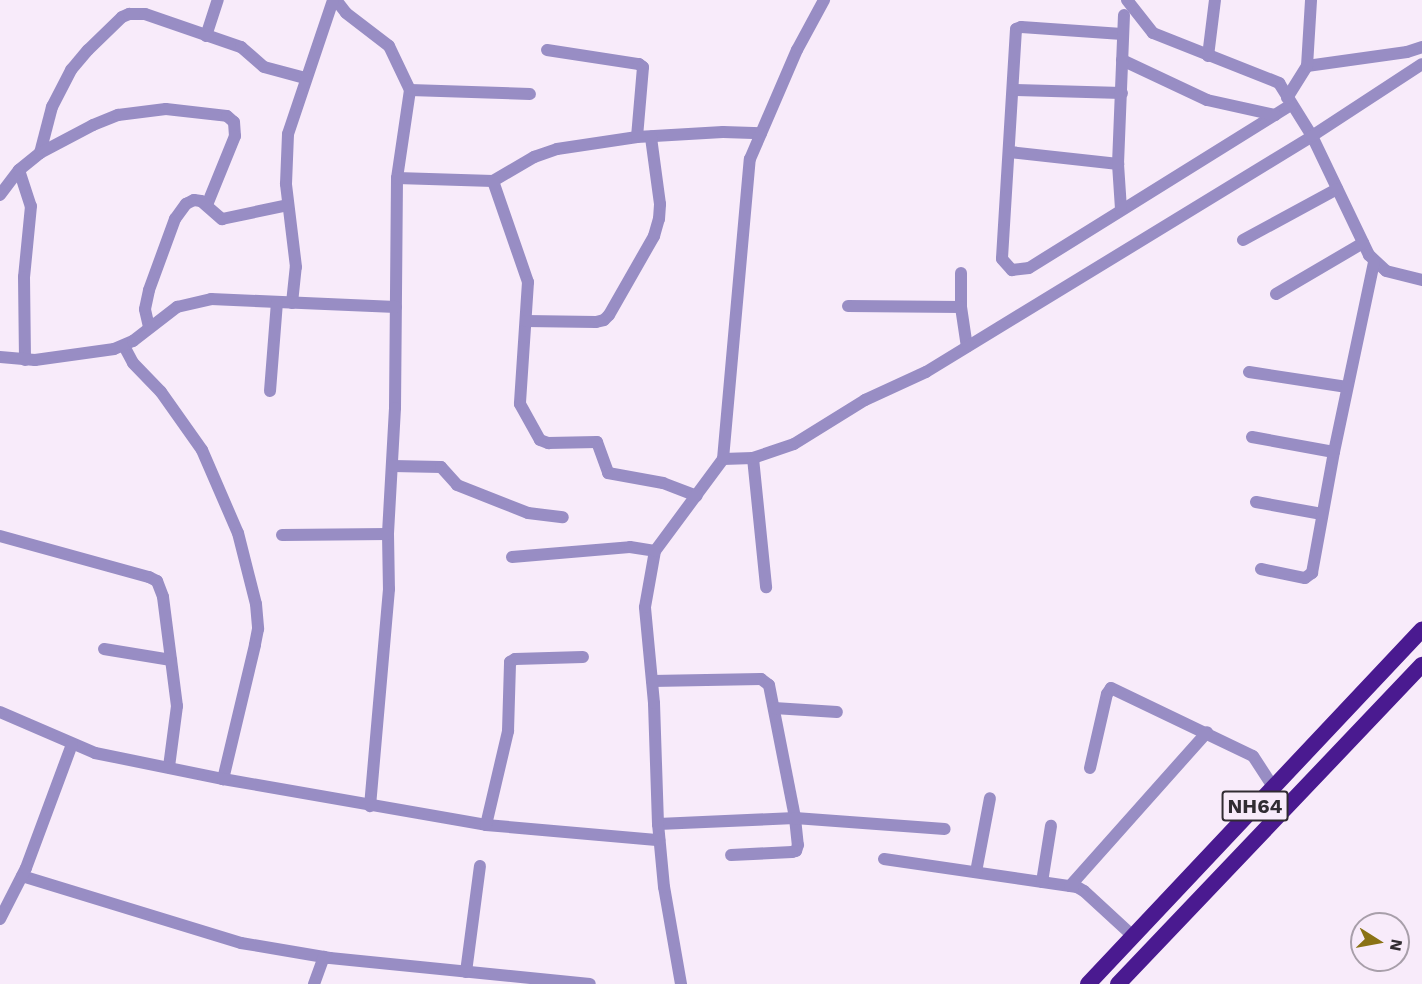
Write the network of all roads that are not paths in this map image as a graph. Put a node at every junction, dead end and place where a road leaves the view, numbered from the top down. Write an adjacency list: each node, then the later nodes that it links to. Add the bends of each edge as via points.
1 (218, 0): 9 (street)
2 (335, 0): 16 (street); 17 (street, via 389,46)
3 (824, 0): 23 (street, via 797,50)
4 (1127, 0): 12 (street, via 1153,33)
5 (1215, 0): 12 (street)
6 (1311, 0): 15 (street)
7 (1124, 15): 8 (street)
8 (1122, 34): 13 (street); 18 (street, via 1016,29)
9 (206, 36): 16 (street, via 245,49 264,67); 28 (street, via 145,14 122,17 71,70 52,107)
10 (1422, 47): 15 (street)
11 (547, 50): 25 (street, via 644,68)
12 (1208, 56): 21 (street, via 1276,81)
13 (1122, 60): 19 (street); 22 (street, via 1207,100)
14 (1422, 64): 24 (street)
15 (1307, 66): 21 (street)
16 (306, 78): 36 (street, via 288,134)
17 (410, 90): 20 (street); 31 (street)
18 (1013, 90): 19 (street); 27 (street)
19 (1122, 93): 29 (street)
20 (530, 94)
21 (1289, 101): 22 (street); 24 (street)
22 (1275, 115): 37 (street)
23 (762, 133): 26 (street); 61 (street, via 750,159)
24 (1312, 136): 33 (street); 52 (street)
25 (637, 137): 26 (street); 32 (street, via 549,152)
26 (651, 137): 49 (street, via 659,219 654,236 609,315 596,322)
27 (1010, 152): 29 (street); 37 (street, via 1002,259 1012,270 1029,268)
28 (40, 153): 30 (street); 35 (street, via 118,115 166,110 226,116 234,122 235,136)
29 (1118, 164): 37 (street)
30 (19, 170): 34 (street); 54 (street, via 31,206 24,277)
31 (397, 178): 32 (street); 47 (street)
32 (493, 182): 49 (street, via 528,282)
33 (1337, 189): 38 (street); 39 (street)
34 (0, 195)
35 (207, 205): 36 (street, via 222,219); 50 (street, via 190,201 176,219 146,302)
36 (288, 205): 45 (street, via 296,267)
37 (1121, 209)
38 (1243, 240)
39 (1363, 243): 40 (street); 43 (street)
40 (1374, 262): 42 (street, via 1386,271); 56 (street)
41 (961, 273): 48 (street)
42 (1422, 280)
43 (1276, 294)
44 (277, 302): 45 (street); 50 (street, via 200,301 177,308); 57 (street)
45 (292, 303): 47 (street)
46 (848, 306): 48 (street)
47 (396, 307): 62 (street)
48 (961, 308): 52 (street)
49 (526, 321): 63 (street, via 520,404 540,440 597,442 608,473 663,483)
50 (149, 327): 51 (street)
51 (124, 346): 54 (street); 87 (street, via 202,450 238,533 256,604 255,645)
52 (967, 347): 60 (street, via 926,372 865,400 794,444)
53 (0, 357): 54 (street)
54 (25, 360)
55 (1248, 372): 56 (street)
56 (1347, 387): 59 (street)
57 (270, 391)
58 (1252, 437): 59 (street)
59 (1334, 452): 65 (street)
60 (753, 458): 61 (street); 73 (street)
61 (723, 459): 63 (street)
62 (393, 466): 66 (street, via 441,466 457,485 528,513); 67 (street)
63 (697, 496): 70 (street)
64 (1256, 502): 65 (street)
65 (1322, 514): 72 (street, via 1309,577)
66 (563, 517)
67 (388, 534): 68 (street); 90 (street, via 389,589)
68 (282, 535)
69 (0, 536): 77 (street, via 157,581 164,597)
70 (655, 551): 71 (street, via 630,547); 79 (street, via 645,607)
71 (512, 557)
72 (1261, 569)
73 (766, 587)
74 (1422, 629): 88 (highway, NH64)
75 (104, 649): 77 (street)
76 (583, 657): 93 (street, via 510,662 508,731)
77 (171, 660): 85 (street, via 178,713)
78 (1422, 665): 112 (highway, NH64)
79 (652, 681): 80 (street, via 766,680); 92 (street)
80 (774, 708): 82 (street); 91 (street)
81 (0, 712): 84 (street)
82 (837, 712)
83 (1207, 732): 86 (street, via 1111,688); 88 (street, via 1253,756); 103 (street)
84 (72, 744): 85 (street, via 107,757); 101 (street)
85 (169, 767): 87 (street)
86 (1090, 768)
87 (223, 779): 90 (street)
88 (1273, 787): 105 (highway, NH64)
89 (990, 798): 100 (street)
90 (370, 806): 93 (street)
91 (795, 818): 92 (street); 95 (street); 97 (street, via 796,851)
92 (658, 824): 96 (street)
93 (486, 825): 96 (street)
94 (1052, 826): 102 (street)
95 (945, 829)
96 (659, 840): 110 (street)
97 (730, 855)
98 (885, 859): 100 (street)
99 (480, 866): 107 (street)
100 (976, 872): 102 (street)
101 (22, 876): 104 (street); 106 (street, via 241,943)
102 (1042, 882): 103 (street)
103 (1070, 886): 105 (street, via 1084,891)
104 (0, 919)
105 (1133, 936): 111 (highway, NH64)
106 (324, 957): 107 (street); 108 (street)
107 (466, 972): 109 (street)
108 (315, 984)
109 (590, 984)
110 (681, 984)
111 (1088, 984)
112 (1118, 984)

